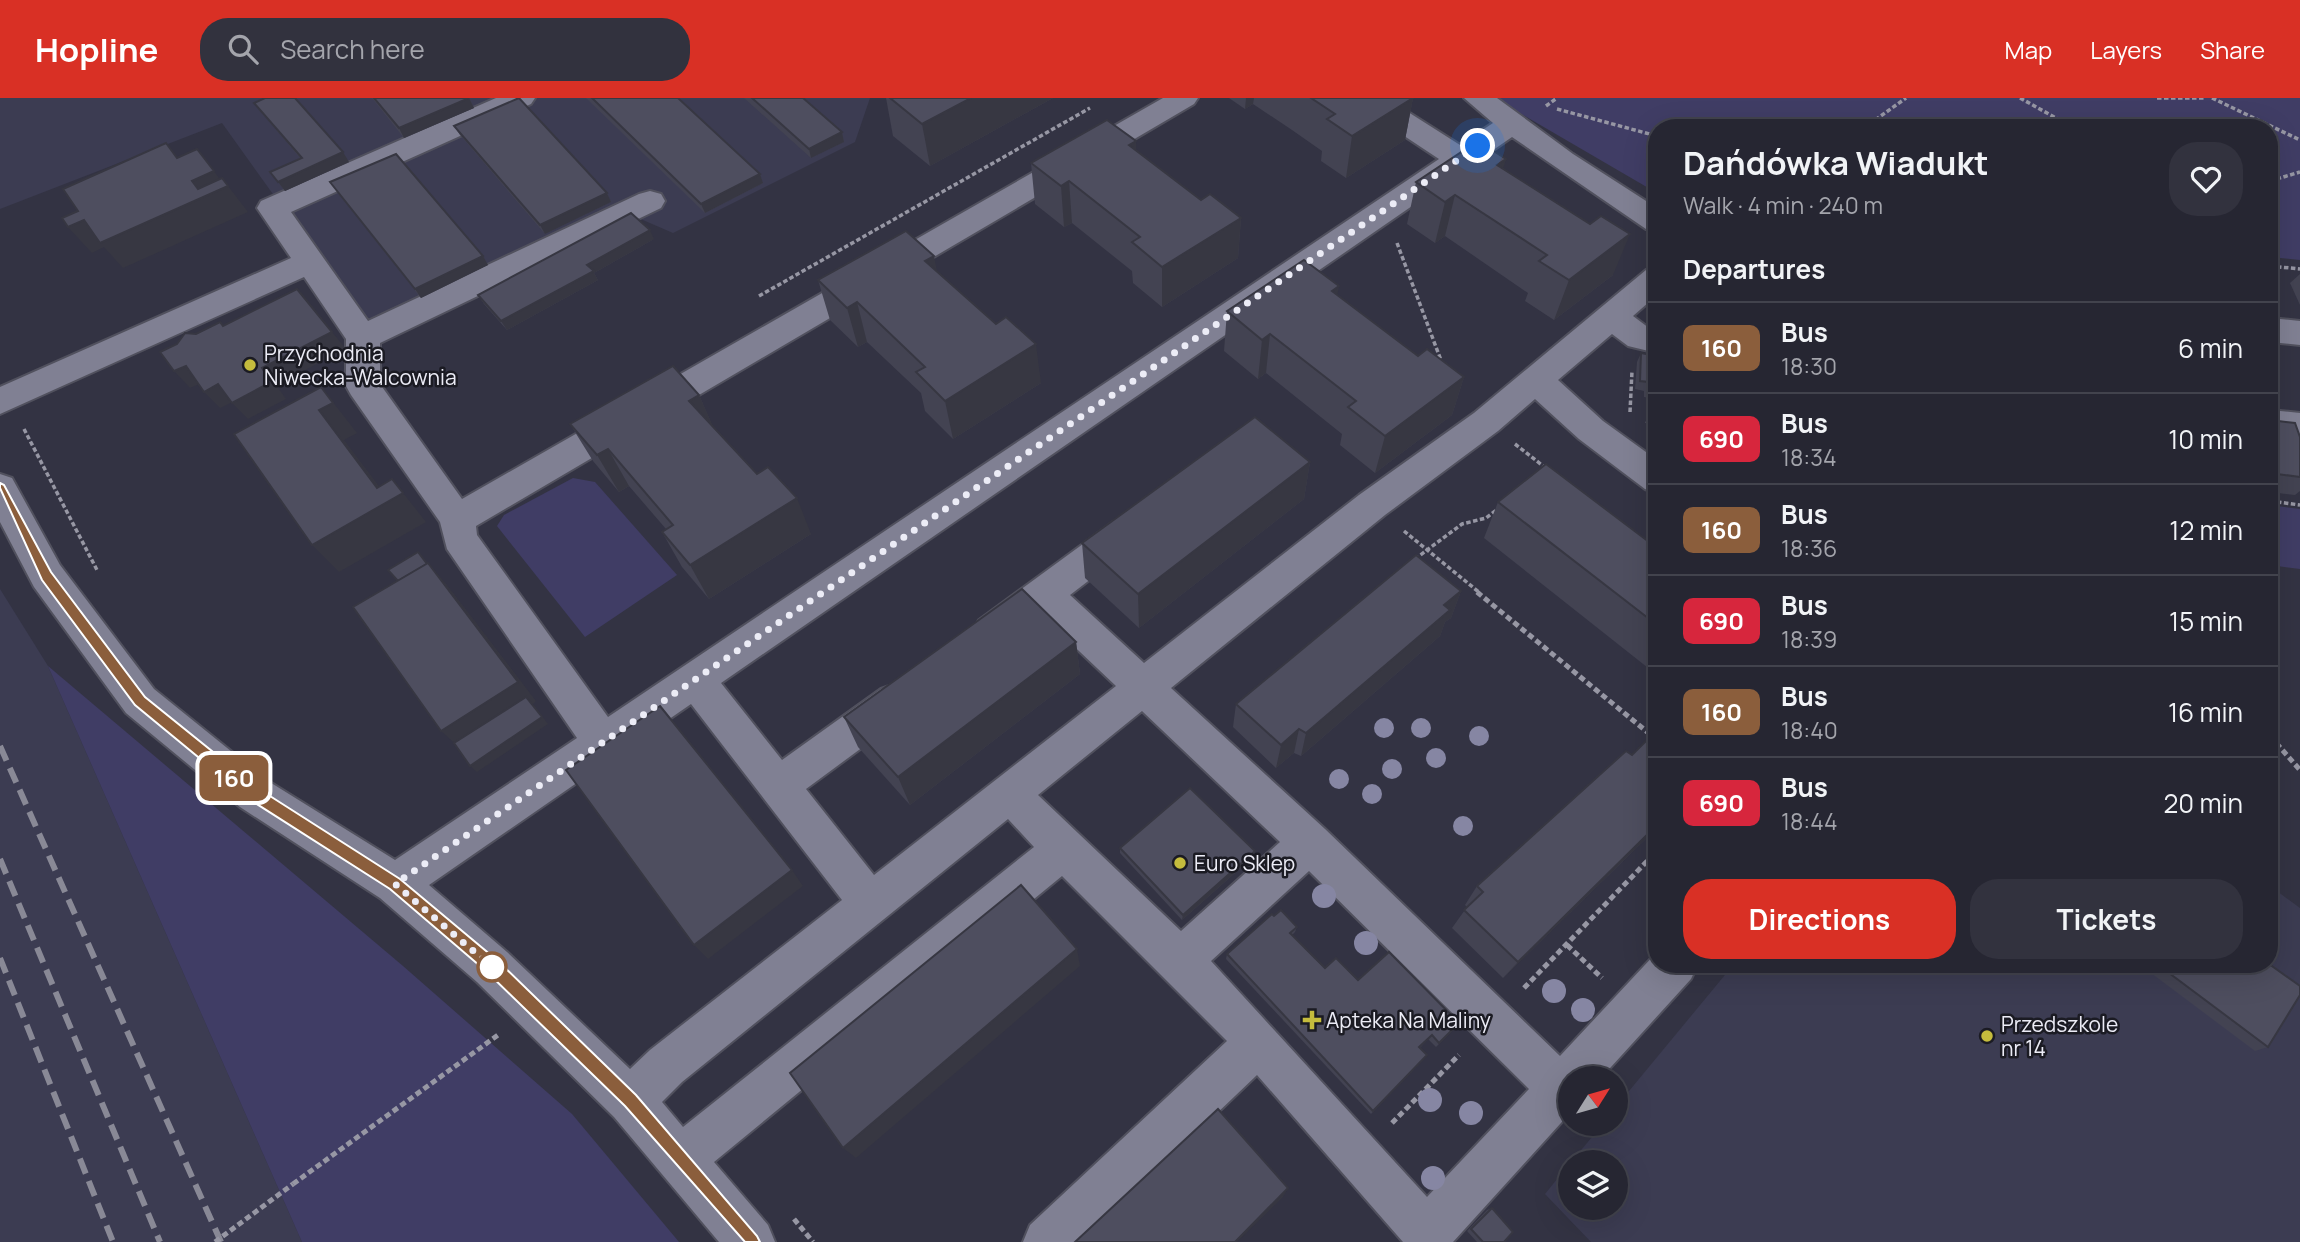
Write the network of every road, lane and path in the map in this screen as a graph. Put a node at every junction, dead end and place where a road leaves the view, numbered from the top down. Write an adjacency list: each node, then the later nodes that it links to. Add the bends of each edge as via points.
1 (521, 98): 25 (street, via 272,208)
2 (1184, 98): 50 (street)
3 (1366, 98): 20 (street)
4 (1478, 98): 16 (street)
5 (1557, 98): 12 (path)
6 (1906, 98): 13 (path)
7 (2020, 98): 14 (path)
8 (2157, 98): 9 (path)
9 (2204, 98)
10 (2212, 98): 15 (path)
11 (1096, 105): 28 (path)
12 (1545, 106): 16 (path); 18 (path)
13 (1877, 119)
14 (2058, 119)
15 (2256, 119)
16 (1514, 122): 20 (street); 24 (street, via 1563,161)
17 (2278, 130): 19 (path)
18 (1648, 134)
19 (2300, 140)
20 (1460, 159): 55 (street)
21 (2300, 172): 22 (path)
22 (2278, 179)
23 (650, 201): 33 (street)
24 (1648, 216)
25 (310, 262): 33 (street); 35 (street)
26 (2278, 267): 27 (path)
27 (2300, 269)
28 (759, 296)
29 (1648, 301): 31 (street)
30 (2278, 331): 32 (street)
31 (1636, 332): 34 (street); 36 (path)
32 (2300, 333)
33 (362, 337): 50 (street, via 366,351 363,386)
34 (1536, 380): 42 (street, via 1591,430); 47 (street)
35 (0, 401)
36 (1630, 418)
37 (1644, 421): 38 (path)
38 (1648, 422)
39 (2278, 424): 40 (street)
40 (2300, 426)
41 (1548, 470): 43 (path)
42 (1648, 472)
43 (1538, 478)
44 (0, 488): 66 (street, via 47,576 140,701 254,794)
45 (1507, 502): 51 (path, via 1486,518 1462,524)
46 (2278, 502): 48 (path)
47 (1372, 505): 51 (path); 57 (street)
48 (2300, 505)
49 (1152, 513): 53 (street)
50 (457, 519): 59 (street, via 460,539)
51 (1426, 550): 52 (path); 58 (path)
52 (1406, 567)
53 (1044, 594): 54 (street); 57 (street)
54 (967, 650)
55 (695, 680): 59 (street); 62 (street)
56 (923, 681): 62 (street)
57 (1143, 687): 63 (street); 64 (street)
58 (1648, 733)
59 (602, 741): 66 (street)
60 (2278, 745): 61 (path)
61 (2300, 770)
62 (779, 785): 67 (street)
63 (1009, 792): 65 (street); 67 (street)
64 (1310, 843): 69 (street); 75 (street)
65 (1062, 850): 69 (street); 78 (street)
66 (395, 884): 77 (street, via 492,967)
67 (872, 904): 77 (street, via 666,1066)
68 (1567, 946): 71 (path)
69 (1180, 960): 73 (street)
70 (1668, 973): 74 (street)
71 (1612, 988)
72 (507, 1043): 80 (path, bridge, via 497,1034)
73 (1258, 1043): 79 (street); 82 (street)
74 (1581, 1066)
75 (1558, 1086)
76 (1558, 1090): 79 (street)
77 (630, 1101): 78 (street)
78 (681, 1160): 81 (street)
79 (1428, 1238)
80 (215, 1242)
81 (751, 1242)
82 (1047, 1242)

